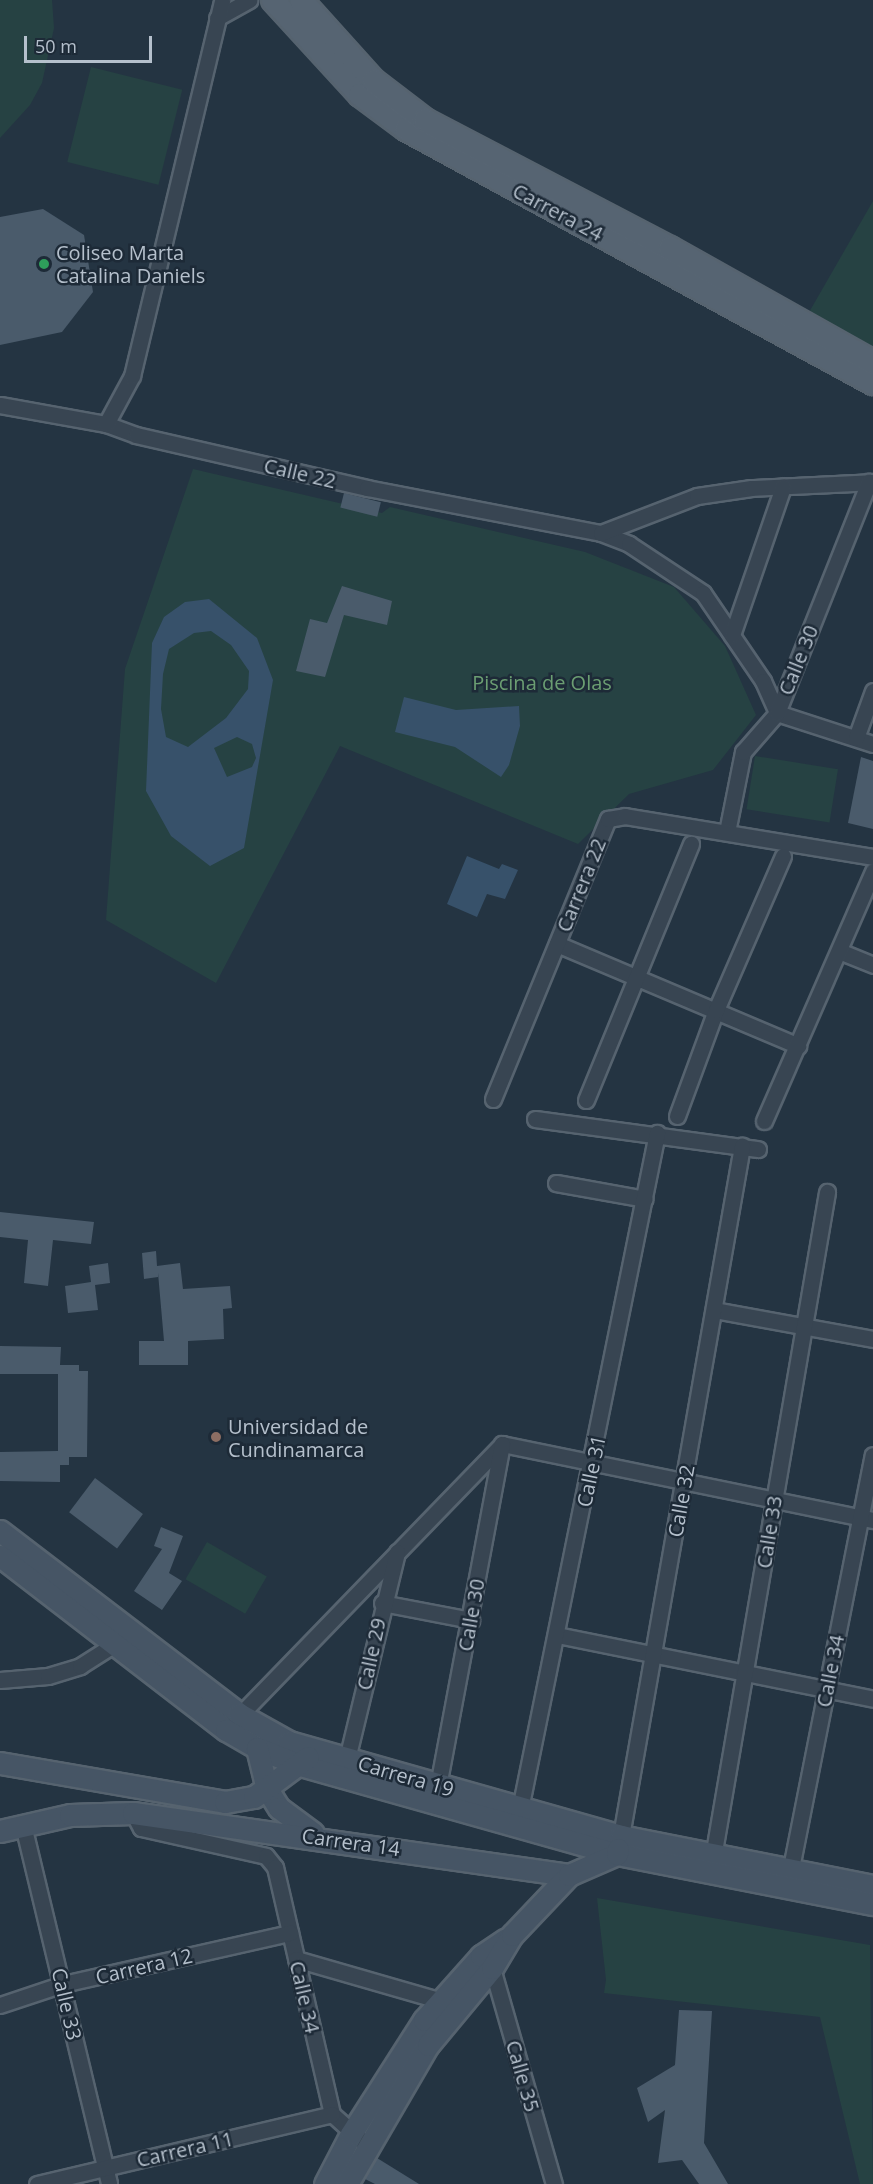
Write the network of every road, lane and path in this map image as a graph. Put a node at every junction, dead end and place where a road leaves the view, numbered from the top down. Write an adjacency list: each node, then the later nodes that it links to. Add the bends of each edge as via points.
1 (222, 0): 5 (street)
2 (249, 0): 5 (street)
3 (273, 0): 7 (main road, Carrera 24, via 360,95 406,129)
4 (301, 0): 6 (main road, Carrera 24, via 374,81 425,120)
5 (217, 18): 9 (street, via 132,376)
6 (873, 362)
7 (873, 383)
8 (0, 405): 9 (street, Calle 22)
9 (106, 424): 12 (street, Calle 22, via 135,435 367,488)
10 (871, 482): 11 (street); 15 (street, Calle 30)
11 (783, 487): 12 (street, via 697,496); 13 (street)
12 (601, 533): 13 (street, Calle 22, via 629,544 703,593)
13 (732, 635): 15 (street, Calle 22, via 763,681)
14 (873, 691): 16 (street)
15 (777, 713): 16 (street); 18 (street, Calle 30, via 743,752)
16 (856, 738): 17 (street)
17 (873, 744)
18 (727, 832): 21 (street, Carrera 22); 23 (street, Carrera 22, via 625,816 608,819)
19 (691, 844): 26 (street)
20 (783, 856): 27 (street)
21 (873, 857)
22 (873, 871): 24 (street)
23 (557, 944): 26 (street); 29 (street, Carrera 22)
24 (839, 951): 25 (street); 28 (street)
25 (873, 965)
26 (636, 977): 27 (street); 30 (street)
27 (716, 1010): 28 (street); 31 (street)
28 (798, 1046): 33 (street)
29 (493, 1099)
30 (586, 1100)
31 (677, 1116)
32 (535, 1119): 34 (street)
33 (764, 1121)
34 (657, 1133): 35 (street); 39 (street, Calle 31)
35 (742, 1146): 36 (street); 40 (street, Calle 32)
36 (758, 1149)
37 (556, 1183): 39 (street)
38 (827, 1192): 41 (street, Calle 33)
39 (645, 1199): 45 (street, Calle 31)
40 (714, 1310): 41 (street); 46 (street, Calle 32)
41 (804, 1326): 42 (street); 47 (street, Calle 33)
42 (873, 1339)
43 (502, 1444): 45 (street); 50 (street); 53 (street, Calle 30)
44 (873, 1455): 48 (street, Calle 34)
45 (593, 1463): 46 (street); 54 (street, Calle 31)
46 (685, 1481): 47 (street); 56 (street, Calle 32)
47 (774, 1500): 48 (street); 57 (street, Calle 33)
48 (867, 1519): 59 (street, Calle 34)
49 (0, 1531): 55 (street, Carrera 19)
50 (398, 1549): 52 (street, Calle 29); 61 (street)
51 (0, 1556): 55 (street, Carrera 19)
52 (382, 1603): 53 (street); 64 (street, Calle 29)
53 (471, 1620): 66 (street, Calle 30)
54 (557, 1635): 56 (street); 68 (street, Calle 31)
55 (122, 1639): 58 (street, via 80,1666 59,1673); 61 (street, Carrera 19)
56 (654, 1655): 57 (street); 75 (street, Calle 32)
57 (746, 1675): 59 (street); 76 (street, Calle 33)
58 (0, 1680)
59 (826, 1690): 60 (street); 78 (street, Calle 34)
60 (873, 1699)
61 (233, 1722): 62 (street, Carrera 19); 63 (street, Carrera 19, via 273,1734)
62 (257, 1748): 63 (street, Carrera 19); 67 (street)
63 (307, 1757): 64 (street, Carrera 19); 67 (street); 74 (street, Carrera 19)
64 (347, 1759): 66 (street, Carrera 19)
65 (0, 1763): 67 (street, via 225,1802 254,1797)
66 (438, 1786): 68 (street, Carrera 19)
67 (267, 1790): 73 (street, via 293,1822)
68 (520, 1809): 70 (street, Carrera 19)
69 (133, 1813): 71 (street, Carrera 14, via 70,1815); 73 (street, Carrera 14); 81 (street, Calle 34, via 141,1828 266,1856 274,1867)
70 (557, 1819): 74 (street); 75 (street, Carrera 19)
71 (23, 1825): 72 (street, Carrera 14); 85 (street, Calle 33)
72 (0, 1831)
73 (330, 1839): 77 (street, Carrera 14)
74 (565, 1841): 75 (street, Carrera 19); 77 (street)
75 (619, 1845): 76 (street, Carrera 19); 77 (street)
76 (712, 1863): 78 (street, Carrera 19)
77 (568, 1875): 82 (street)
78 (789, 1878): 79 (street, Carrera 19); 80 (street, Carrera 19)
79 (873, 1886)
80 (873, 1904)
81 (290, 1933): 83 (street, Calle 34); 85 (street, Carrera 12)
82 (512, 1935): 84 (street); 86 (street, via 481,1956)
83 (296, 1959): 86 (street); 88 (street, Calle 34)
84 (492, 1968): 86 (street); 95 (street, Calle 35)
85 (63, 1984): 87 (street, Carrera 12); 90 (street, Calle 33)
86 (450, 2004): 89 (street, via 424,2020)
87 (0, 2005)
88 (333, 2114): 89 (street, Calle 34); 90 (street, Carrera 11)
89 (359, 2138): 93 (street); 94 (street)
90 (105, 2168): 91 (street, Carrera 11); 92 (street, Calle 33)
91 (37, 2184)
92 (109, 2184)
93 (325, 2184)
94 (347, 2184)
95 (554, 2184)

